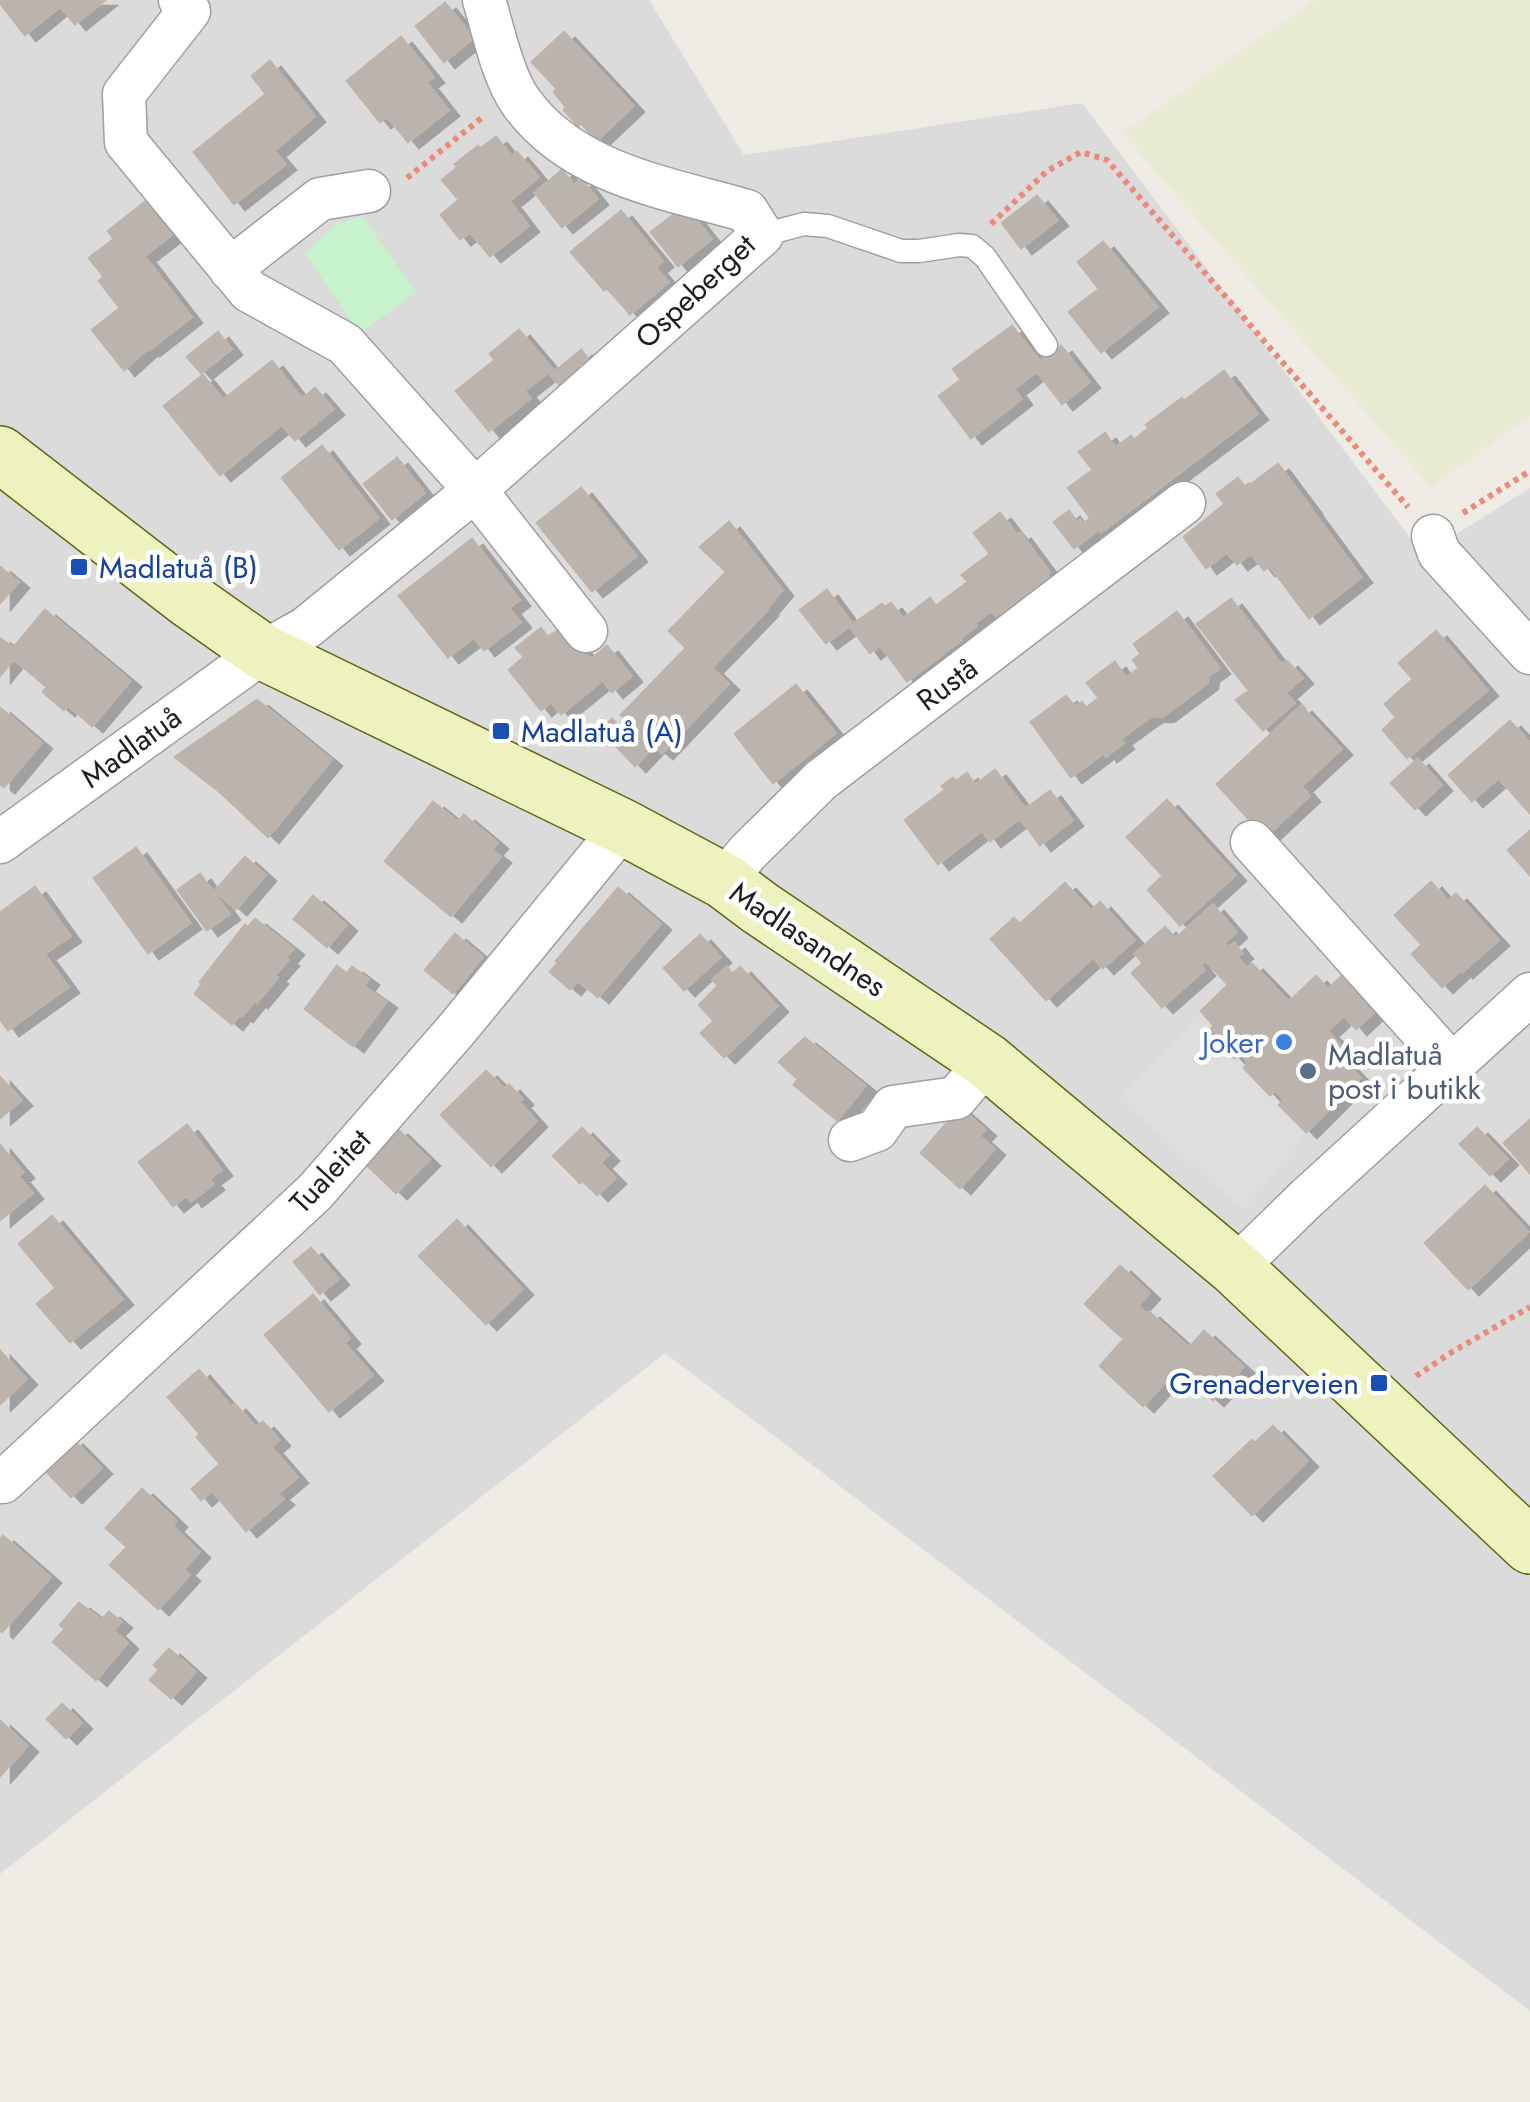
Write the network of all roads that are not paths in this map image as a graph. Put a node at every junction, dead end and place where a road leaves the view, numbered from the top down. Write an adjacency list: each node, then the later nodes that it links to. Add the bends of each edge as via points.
1 (180, 0): 5 (street, via 189,11 124,94 126,142)
2 (484, 0): 4 (street, Ospeberget, via 519,101 550,134 580,157 628,176 748,211)
3 (383, 189): 5 (street, via 320,199)
4 (762, 235): 6 (lane, via 804,224 901,251 972,246); 8 (street, Ospeberget)
5 (230, 269): 8 (street, via 249,292 345,344)
6 (1046, 346)
7 (0, 454): 13 (street, Madlasandnes)
8 (475, 490): 11 (street); 13 (street, Ospeberget, via 306,628)
9 (1184, 503): 17 (street, Rustå, via 821,780)
10 (1433, 536): 12 (street, via 1439,554)
11 (586, 631)
12 (1528, 648)
13 (263, 652): 14 (street, Madlasandnes); 15 (street, Madlatuå)
14 (622, 828): 17 (street, Madlasandnes); 23 (street, Tualeitet, via 316,1192)
15 (0, 842)
16 (1252, 842): 20 (street)
17 (724, 881): 19 (street, Madlasandnes)
18 (1530, 994): 20 (street)
19 (988, 1061): 21 (street, via 956,1098 893,1107 877,1130); 22 (street, Madlasandnes)
20 (1452, 1065): 22 (street)
21 (850, 1140)
22 (1236, 1268): 24 (street, Madlasandnes)
23 (3, 1482)
24 (1530, 1546)

